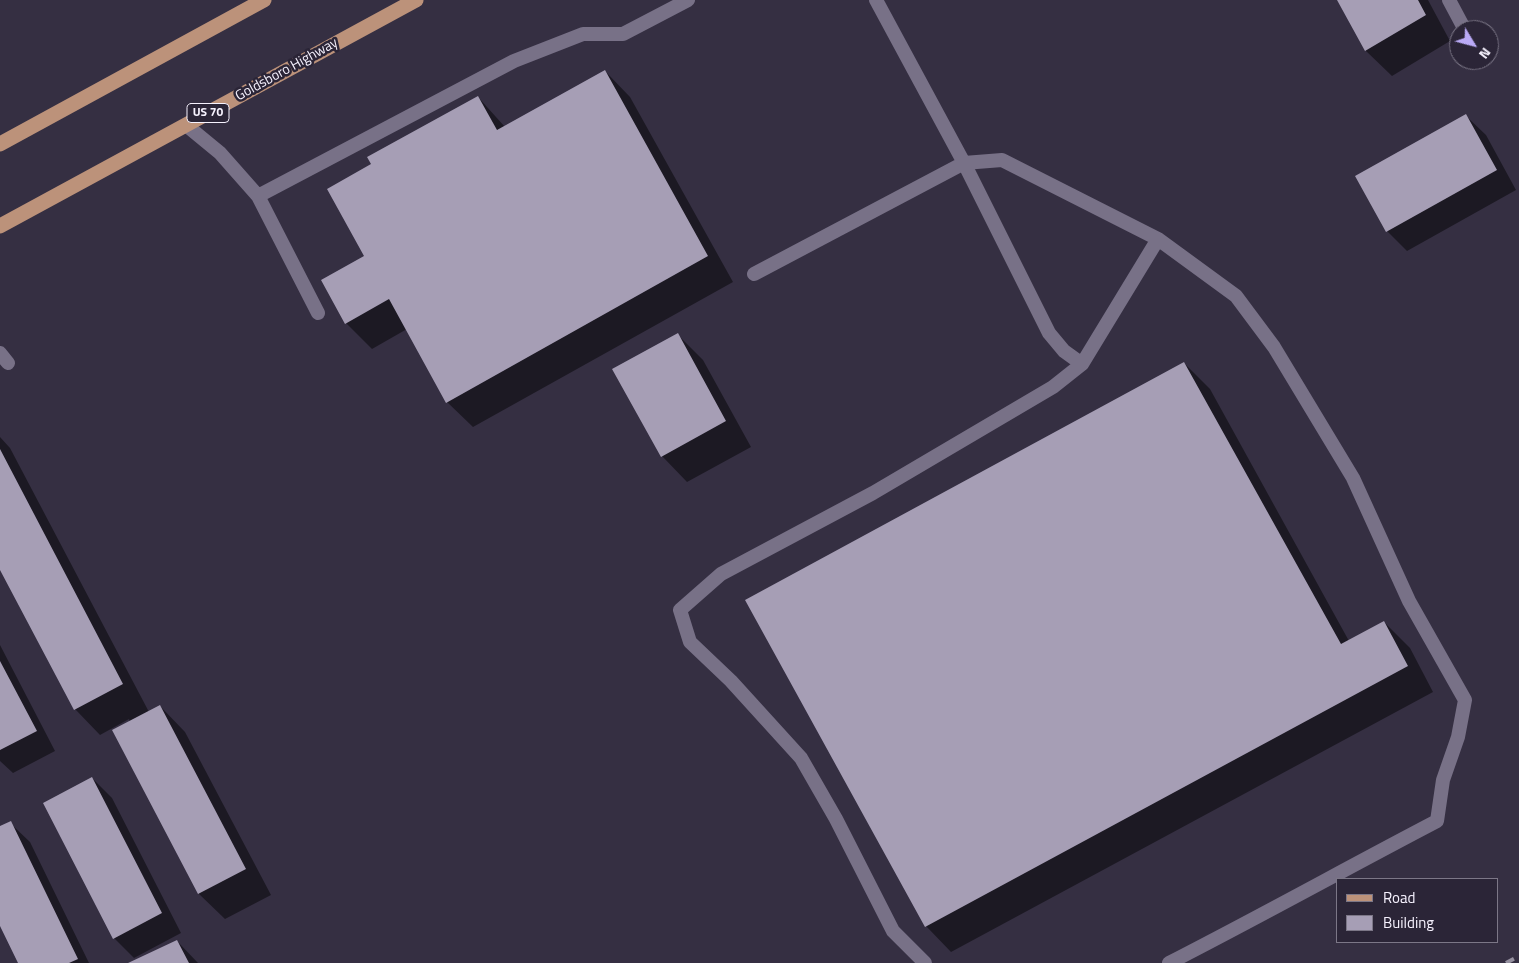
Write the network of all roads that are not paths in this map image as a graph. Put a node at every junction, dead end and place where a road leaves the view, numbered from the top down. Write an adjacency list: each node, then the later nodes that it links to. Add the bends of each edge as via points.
1 (264, 0): 8 (main road)
2 (416, 0): 7 (main road, Goldsboro Highway / US 70)
3 (688, 0): 10 (lane, via 622,34 583,34 514,61)
4 (876, 0): 9 (lane)
5 (1448, 0): 6 (lane)
6 (1459, 20)
7 (186, 125): 10 (lane, via 220,153); 11 (main road, Goldsboro Highway / US 70)
8 (0, 144)
9 (964, 163): 12 (lane, via 1002,160); 13 (lane); 15 (lane, via 1049,333 1064,351)
10 (258, 196): 14 (lane)
11 (0, 226)
12 (1158, 238): 15 (lane); 17 (lane, via 1236,296 1274,347 1353,478 1409,601 1465,700 1458,738 1443,780 1437,821)
13 (754, 274)
14 (318, 313)
15 (1082, 364): 16 (lane, via 1053,387 998,420 872,493 721,574 680,610 690,642 731,681 801,758 893,931)
16 (925, 963)
17 (1169, 963)

